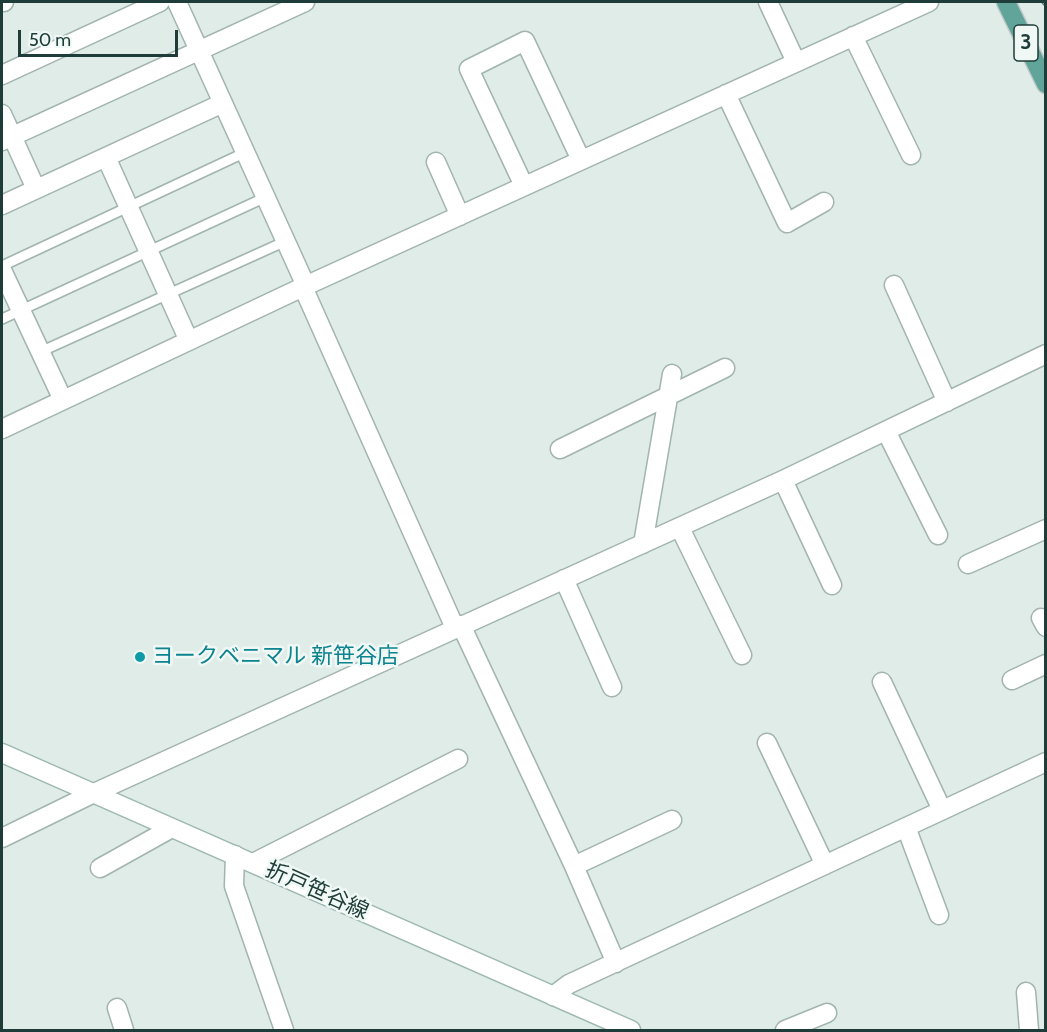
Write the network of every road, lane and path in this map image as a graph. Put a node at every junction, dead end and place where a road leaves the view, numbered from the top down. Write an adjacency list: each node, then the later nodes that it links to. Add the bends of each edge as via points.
1 (160, 2): 10 (street)
2 (177, 2): 8 (street)
3 (304, 2): 8 (street)
4 (768, 2): 9 (street)
5 (929, 2): 7 (street)
6 (1006, 2): 11 (main road, 3)
7 (853, 36): 9 (street); 17 (street)
8 (199, 50): 13 (street); 15 (street)
9 (796, 62): 12 (street)
10 (2, 75)
11 (1046, 84)
12 (726, 94): 19 (street); 24 (street, via 787,223)
13 (223, 103): 16 (street); 18 (street)
14 (2, 114): 15 (street)
15 (7, 138): 22 (street)
16 (246, 152): 23 (street); 26 (lane)
17 (911, 156)
18 (106, 157): 22 (street); 26 (street)
19 (581, 160): 21 (street); 21 (street, via 525,41 469,69)
20 (436, 162): 27 (street)
21 (524, 186): 27 (street)
22 (36, 189): 25 (street)
23 (266, 197): 28 (street); 29 (lane)
24 (824, 202)
25 (2, 205)
26 (128, 207): 29 (street); 30 (lane)
27 (460, 216): 32 (street)
28 (286, 240): 32 (street); 33 (lane)
29 (148, 250): 33 (street); 34 (lane)
30 (2, 268): 34 (street)
31 (894, 285): 43 (street)
32 (305, 287): 36 (street); 55 (street)
33 (168, 295): 36 (street); 37 (lane)
34 (20, 310): 35 (lane); 37 (street)
35 (2, 319)
36 (189, 341): 42 (street)
37 (40, 352): 42 (street)
38 (1046, 354): 43 (street)
39 (725, 368): 41 (street)
40 (672, 374): 41 (street)
41 (667, 396): 46 (street); 51 (street)
42 (63, 400): 44 (street)
43 (947, 402): 45 (street)
44 (2, 429)
45 (886, 431): 47 (street); 50 (street)
46 (560, 449)
47 (783, 480): 48 (street); 54 (street)
48 (680, 528): 51 (street); 56 (street)
49 (1046, 529): 52 (street)
50 (938, 535)
51 (643, 544): 53 (street)
52 (968, 564)
53 (564, 579): 55 (street); 60 (street)
54 (832, 585)
55 (458, 627): 65 (street); 74 (street)
56 (742, 655)
57 (1046, 664): 58 (street)
58 (1012, 680)
59 (882, 682): 66 (street)
60 (612, 687)
61 (768, 743): 73 (street)
62 (2, 753): 65 (street, 折戸笹谷線)
63 (458, 759): 72 (street)
64 (1046, 762): 66 (street)
65 (94, 793): 69 (street, 折戸笹谷線); 70 (street)
66 (942, 810): 68 (street)
67 (672, 820): 74 (street)
68 (906, 827): 73 (street); 76 (street)
69 (170, 829): 71 (street, 折戸笹谷線); 75 (street)
70 (2, 838)
71 (236, 855): 72 (street, 折戸笹谷線); 83 (street, via 234,886)
72 (253, 863): 79 (street, 折戸笹谷線)
73 (825, 865): 77 (street)
74 (574, 866): 77 (street)
75 (99, 868)
76 (939, 915)
77 (616, 963): 79 (street, via 569,984)
78 (1026, 992): 86 (street)
79 (553, 996): 84 (street, 折戸笹谷線)
80 (117, 1008): 82 (street)
81 (827, 1013): 85 (street)
82 (124, 1030)
83 (284, 1030)
84 (631, 1030)
85 (785, 1030)
86 (1029, 1030)

